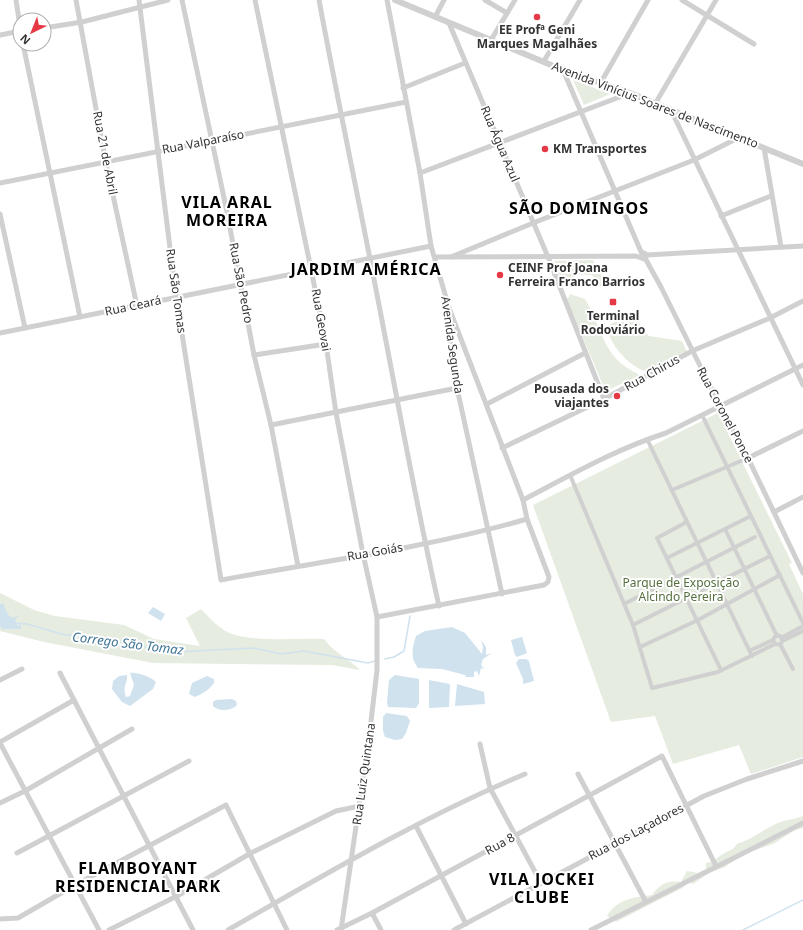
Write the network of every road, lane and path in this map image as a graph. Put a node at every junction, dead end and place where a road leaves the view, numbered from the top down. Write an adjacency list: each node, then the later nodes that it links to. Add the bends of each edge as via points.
1 (16, 0): 18 (street)
2 (76, 0): 22 (street, Rua 21 de Abril)
3 (139, 0): 17 (street, Rua São Tomas)
4 (168, 0): 17 (street)
5 (182, 0): 43 (street, Rua São Pedro)
6 (254, 0): 41 (street, Rua Geovai)
7 (318, 0): 40 (street)
8 (387, 0): 34 (street, Avenida Segunda)
9 (395, 0): 21 (street, Avenida Vinícius Soares de Nascimento)
10 (444, 0): 21 (street)
11 (485, 0): 19 (street)
12 (515, 0): 19 (street)
13 (580, 0): 30 (street)
14 (648, 0): 33 (street)
15 (682, 0): 20 (street)
16 (716, 0): 20 (street)
17 (140, 7): 22 (street); 46 (street, Rua São Tomas)
18 (18, 12)
19 (507, 13): 27 (street)
20 (708, 14): 28 (street); 37 (street)
21 (435, 17): 23 (street, Avenida Vinícius Soares de Nascimento)
22 (82, 22): 24 (street); 48 (street, Rua 21 de Abril)
23 (449, 23): 27 (street, Avenida Vinícius Soares de Nascimento); 31 (street, Rua Água Azul)
24 (52, 27)
25 (12, 33): 26 (street)
26 (0, 35)
27 (491, 40): 30 (street, Avenida Vinícius Soares de Nascimento)
28 (754, 44)
29 (25, 52): 50 (street)
30 (544, 61): 32 (street, Avenida Vinícius Soares de Nascimento)
31 (466, 63): 34 (street); 44 (street, Rua Água Azul)
32 (563, 70): 33 (street, Avenida Vinícius Soares de Nascimento); 39 (street, Rua Coronel Ponce)
33 (600, 84): 35 (street, Avenida Vinícius Soares de Nascimento)
34 (403, 88): 36 (street, Avenida Segunda)
35 (630, 93): 37 (street, Avenida Vinícius Soares de Nascimento); 39 (street)
36 (406, 102): 40 (street, Rua Valparaíso); 51 (street, Avenida Segunda)
37 (655, 104): 38 (street, Avenida Vinícius Soares de Nascimento)
38 (671, 110): 42 (street, Avenida Vinícius Soares de Nascimento); 47 (street)
39 (582, 112): 44 (street); 53 (street, Rua Coronel Ponce)
40 (340, 115): 41 (street, Rua Valparaíso); 68 (street)
41 (282, 126): 43 (street, Rua Valparaíso); 69 (street, Rua Geovai)
42 (738, 138): 45 (street, Avenida Vinícius Soares de Nascimento); 47 (street)
43 (211, 140): 46 (street, Rua Valparaíso); 70 (street, Rua São Pedro)
44 (500, 144): 51 (street); 57 (street, Rua Água Azul)
45 (764, 148): 49 (street, Avenida Vinícius Soares de Nascimento); 54 (street)
46 (157, 151): 48 (street, Rua Valparaíso); 71 (street, Rua São Tomas)
47 (694, 160): 53 (street); 56 (street)
48 (106, 163): 50 (street, Rua Valparaíso); 73 (street, Rua 21 de Abril)
49 (803, 164)
50 (49, 173): 52 (street, Rua Valparaíso); 75 (street)
51 (420, 173): 59 (street, Avenida Segunda)
52 (0, 183)
53 (615, 190): 57 (street); 64 (street, Rua Coronel Ponce)
54 (771, 196): 56 (street); 62 (street)
55 (0, 214): 77 (street)
56 (721, 216): 63 (street)
57 (533, 223): 66 (street); 67 (street, Rua Água Azul)
58 (803, 242): 60 (street)
59 (431, 246): 65 (street, Avenida Segunda); 68 (street, Rua Ceará)
60 (796, 246): 61 (street); 62 (street)
61 (803, 246)
62 (781, 247): 63 (street)
63 (738, 251): 64 (street); 76 (street)
64 (644, 256): 67 (street); 80 (street, Rua Coronel Ponce)
65 (435, 257): 66 (street); 74 (street, Avenida Segunda)
66 (451, 257): 67 (street)
67 (548, 257): 81 (street, Rua Água Azul)
68 (370, 258): 69 (street, Rua Ceará); 88 (street)
69 (311, 269): 70 (street, Rua Ceará); 79 (street, Rua Geovai)
70 (241, 284): 71 (street, Rua Ceará); 82 (street, Rua São Pedro)
71 (176, 296): 73 (street, Rua Ceará); 124 (street, Rua São Tomas)
72 (803, 301): 76 (street, Rua Chirus)
73 (138, 306): 75 (street, Rua Ceará)
74 (449, 308): 86 (street, Avenida Segunda, via 447,318); 89 (street)
75 (80, 317): 77 (street, Rua Ceará)
76 (770, 318): 80 (street, Rua Chirus); 84 (street)
77 (25, 328): 78 (street, Rua Ceará)
78 (0, 333)
79 (326, 344): 82 (street); 91 (street, Rua Geovai)
80 (692, 351): 87 (street, Rua Chirus); 90 (street, Rua Coronel Ponce)
81 (585, 353): 87 (street, Rua Água Azul); 89 (street)
82 (254, 355): 93 (street, Rua São Pedro)
83 (803, 365): 84 (street)
84 (795, 369): 85 (street); 90 (street)
85 (803, 385)
86 (457, 388): 88 (street); 108 (street, Avenida Segunda)
87 (604, 399): 96 (street, Rua Chirus)
88 (396, 400): 91 (street); 111 (street)
89 (487, 404): 96 (street)
90 (720, 406): 92 (street); 97 (street, Rua Coronel Ponce)
91 (336, 413): 93 (street); 113 (street, Rua Geovai)
92 (702, 415): 95 (street, via 666,433); 98 (street)
93 (271, 425): 119 (street, Rua São Pedro)
94 (803, 431): 97 (street)
95 (647, 439): 99 (street); 100 (street)
96 (502, 448): 102 (street)
97 (748, 458): 98 (street); 103 (street, Rua Coronel Ponce)
98 (728, 467): 100 (street); 104 (street)
99 (570, 475): 102 (street); 130 (street)
100 (672, 490): 105 (street)
101 (803, 497): 103 (street)
102 (523, 500): 106 (street)
103 (774, 512): 118 (street, Rua Coronel Ponce)
104 (751, 516): 107 (street); 114 (street)
105 (686, 519): 110 (street); 115 (street, via 685,523 657,538)
106 (527, 520): 108 (street, Rua Goiás); 127 (street, via 549,577 548,582)
107 (725, 528): 110 (street); 112 (street)
108 (489, 530): 111 (street, Rua Goiás); 127 (street, Avenida Segunda)
109 (755, 537): 112 (street)
110 (697, 541): 115 (street); 117 (street)
111 (425, 544): 113 (street, Rua Goiás); 131 (street)
112 (734, 548): 117 (street); 120 (street)
113 (363, 554): 119 (street, Rua Goiás); 132 (street, Rua Geovai)
114 (770, 556): 120 (street); 122 (street)
115 (667, 558): 123 (street)
116 (803, 559): 118 (street)
117 (707, 562): 123 (street); 125 (street)
118 (798, 562): 121 (street, Rua Coronel Ponce)
119 (298, 566): 124 (street, Rua Goiás)
120 (743, 568): 125 (street); 126 (street)
121 (803, 573)
122 (780, 575): 126 (street); 134 (street)
123 (677, 578): 128 (street); 130 (street)
124 (221, 580)
125 (717, 581): 128 (street); 129 (street)
126 (754, 589): 129 (street); 138 (street)
127 (502, 594): 131 (street)
128 (688, 598): 133 (street); 135 (street)
129 (727, 603): 133 (street); 140 (street)
130 (624, 604): 135 (street)
131 (438, 606): 132 (street)
132 (378, 617): 161 (street, Rua Luiz Quintana, via 377,670)
133 (698, 620): 139 (street); 144 (street)
134 (803, 623)
135 (633, 624): 139 (street)
136 (803, 626): 138 (street)
137 (803, 631): 138 (street)
138 (778, 641): 140 (street); 141 (street); 143 (street)
139 (640, 647): 144 (street, via 652,688)
140 (751, 650): 141 (street)
141 (752, 656): 144 (street)
142 (22, 669): 146 (street)
143 (793, 669)
144 (721, 670)
145 (60, 673): 147 (street)
146 (0, 680)
147 (74, 700): 149 (street); 151 (street)
148 (132, 728): 151 (street)
149 (0, 743): 157 (street)
150 (480, 744): 156 (street)
151 (98, 747): 157 (street); 159 (street)
152 (189, 761): 159 (street)
153 (803, 761): 162 (street, Rua dos Laçadores, via 747,779)
154 (525, 774): 156 (street)
155 (578, 774): 158 (street)
156 (490, 788): 164 (street); 165 (street)
157 (25, 790): 160 (street); 166 (street)
158 (590, 795): 162 (street, Rua 8, via 662,756); 165 (street, Rua 8); 167 (street)
159 (124, 797): 166 (street); 168 (street)
160 (0, 803)
161 (360, 806): 169 (street, via 336,811); 171 (street, Rua Luiz Quintana)
162 (686, 806): 167 (street, Rua dos Laçadores); 172 (street)
163 (803, 823): 172 (street)
164 (416, 826): 171 (street); 173 (street)
165 (514, 836): 173 (street, Rua 8); 174 (street)
166 (50, 837): 170 (street); 175 (street)
167 (616, 843): 174 (street, Rua dos Laçadores); 177 (street)
168 (149, 845): 169 (street, via 226,805); 175 (street); 176 (street)
169 (251, 853): 176 (street); 178 (street)
170 (17, 854)
171 (352, 861): 178 (street); 182 (street, Rua Luiz Quintana)
172 (716, 866): 177 (street)
173 (441, 876): 179 (street, Rua 8); 181 (street)
174 (540, 884): 181 (street, Rua dos Laçadores)
175 (75, 885): 180 (street, via 18,918); 183 (street)
176 (177, 896): 184 (street); 185 (street)
177 (646, 902): 190 (street)
178 (273, 904): 186 (street); 187 (street)
179 (372, 913): 182 (street, Rua 8); 188 (street)
180 (0, 919)
181 (466, 924): 189 (street, Rua dos Laçadores)
182 (340, 929)
183 (99, 930)
184 (108, 930)
185 (193, 930)
186 (228, 930)
187 (287, 930)
188 (381, 930)
189 (454, 930)
190 (591, 930)

